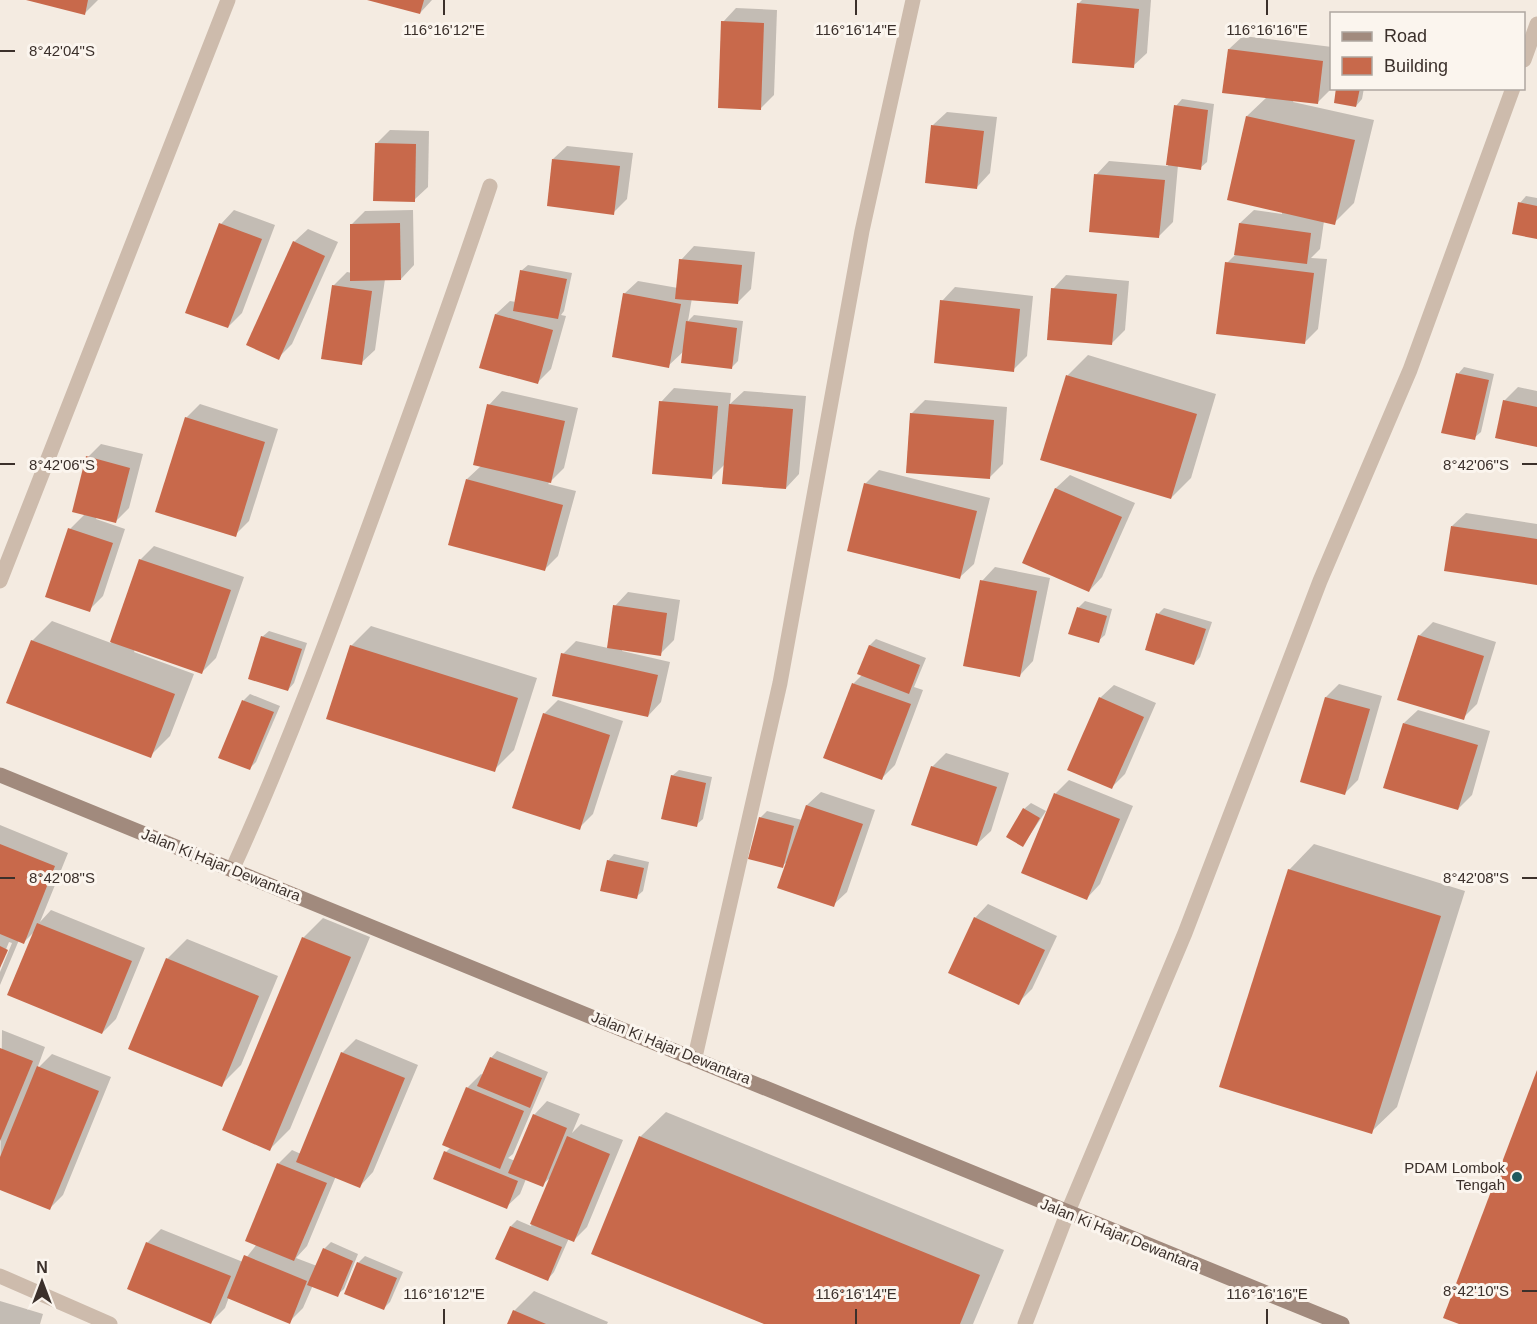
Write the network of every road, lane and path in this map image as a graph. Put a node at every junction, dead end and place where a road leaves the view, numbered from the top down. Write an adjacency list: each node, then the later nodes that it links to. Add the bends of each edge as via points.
1 (228, 0): 7 (street)
2 (913, 0): 10 (street, via 862,231 780,683)
3 (1537, 24): 4 (street)
4 (1525, 57)
5 (1512, 90): 11 (street, via 1410,370 1320,581 1185,933)
6 (490, 186): 9 (street, via 342,598 268,790)
7 (0, 581)
8 (0, 776): 9 (street, Jalan Ki Hajar Dewantara)
9 (232, 870): 10 (street, Jalan Ki Hajar Dewantara)
10 (695, 1058): 11 (street, Jalan Ki Hajar Dewantara)
11 (1067, 1214): 14 (street); 15 (street, Jalan Ki Hajar Dewantara)
12 (0, 1275): 13 (street)
13 (110, 1324)
14 (1025, 1324)
15 (1342, 1324)

